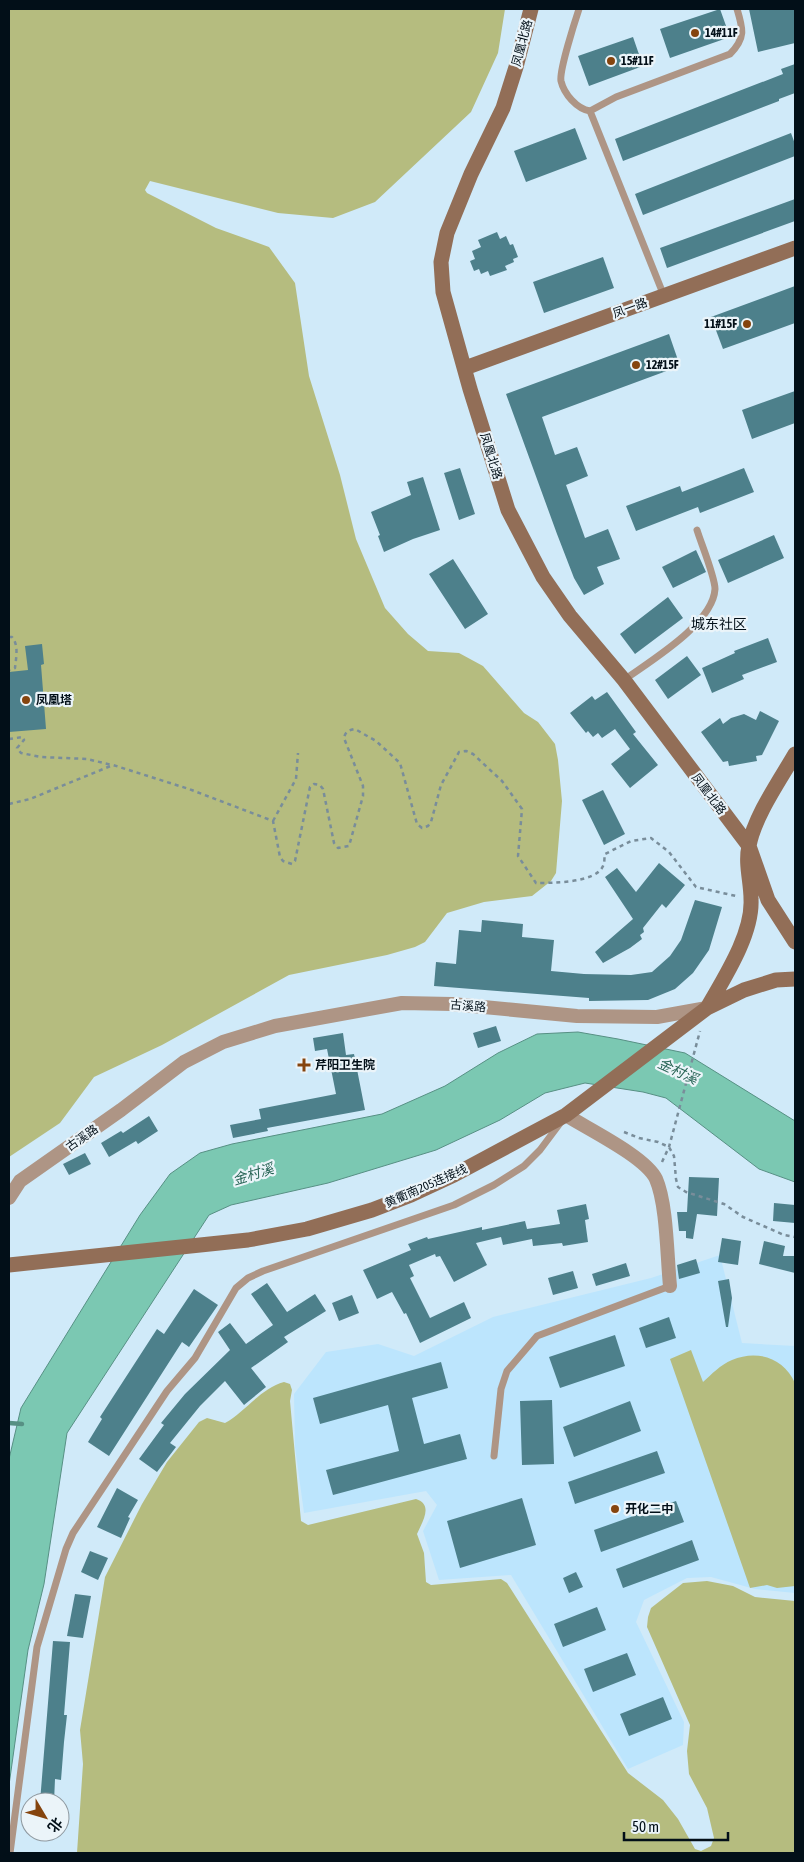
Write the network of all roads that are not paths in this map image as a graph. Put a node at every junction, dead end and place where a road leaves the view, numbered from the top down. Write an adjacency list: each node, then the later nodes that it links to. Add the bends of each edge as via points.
1 (531, 9): 7 (street, 凤凰北路, via 503,108 447,233 441,262 443,292)
2 (579, 9): 4 (lane, via 562,65 561,81 570,98)
3 (737, 9): 4 (lane, via 742,36 730,54)
4 (590, 111): 6 (lane)
5 (795, 248): 6 (street, 凤一路)
6 (664, 296): 7 (street, 凤一路)
7 (465, 368): 9 (street, 凤凰北路, via 508,510 524,542 542,577 570,616)
8 (697, 530): 9 (lane, via 715,586 714,596 698,623 686,635)
9 (624, 680): 11 (street, 凤凰北路)
10 (795, 754): 11 (street, via 754,829)
11 (749, 846): 12 (street, 凤凰北路, via 768,900); 14 (street, via 747,865 752,900 748,923 735,958)
12 (795, 942)
13 (795, 979): 14 (street, 黄衢南205连接线, via 776,980 744,990)
14 (707, 1008): 15 (street, 黄衢南205连接线); 16 (street, 古溪路, via 657,1017 577,1016 452,1004 402,1003 275,1026 223,1042 184,1062 20,1181)
15 (566, 1115): 17 (street, 黄衢南205连接线, via 411,1195 307,1229 226,1242); 18 (street, via 642,1162 655,1178 661,1195); 20 (lane, via 524,1166 494,1185 454,1205 263,1271 236,1288 195,1358 167,1391 73,1533 66,1549 37,1647)
16 (9, 1198)
17 (9, 1265)
18 (670, 1286): 19 (lane, via 537,1336 507,1371 501,1389)
19 (494, 1456)
20 (10, 1853)

